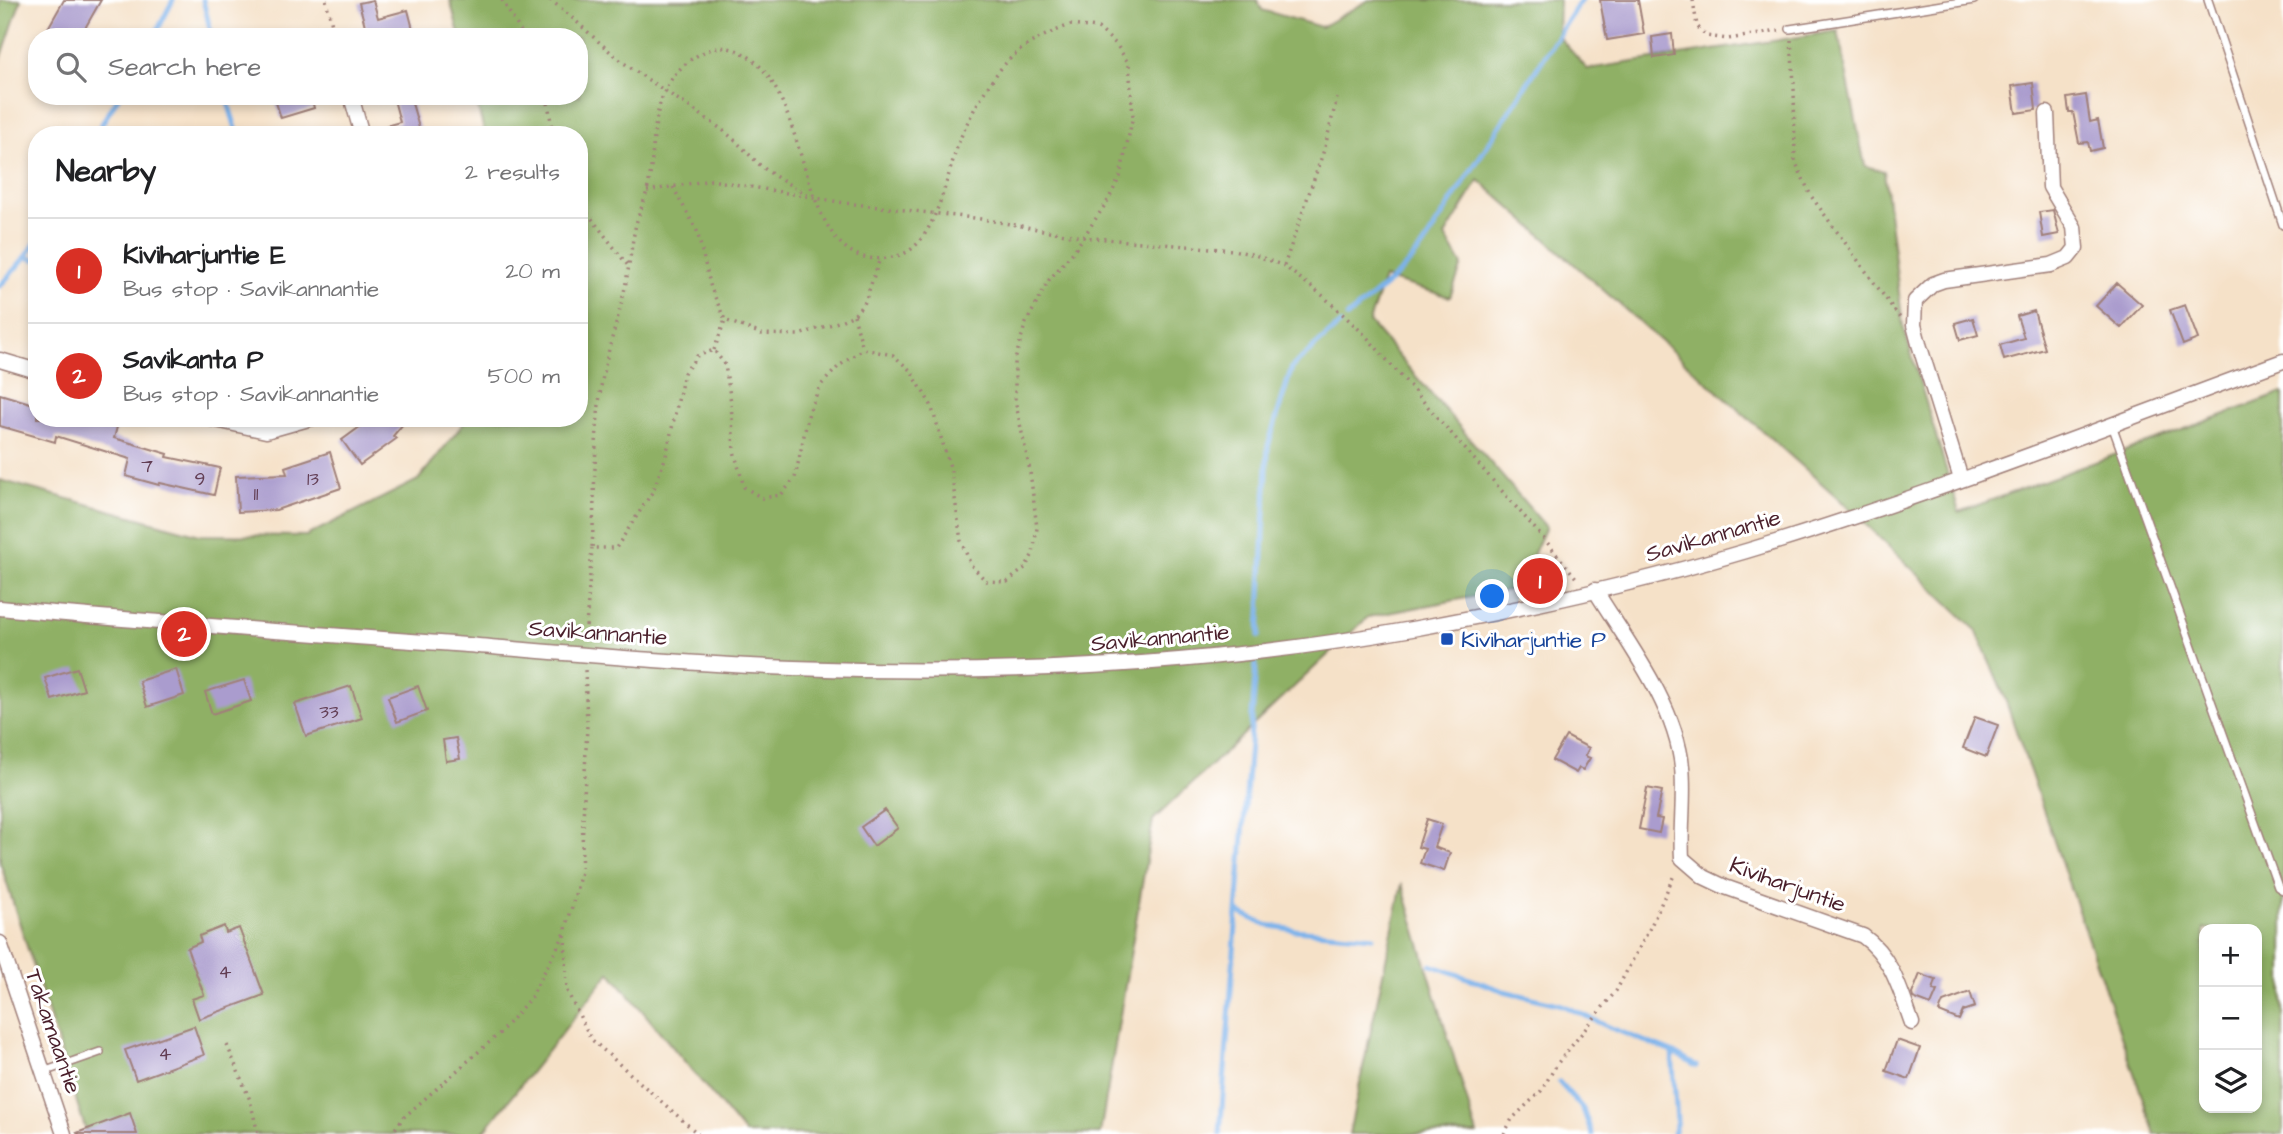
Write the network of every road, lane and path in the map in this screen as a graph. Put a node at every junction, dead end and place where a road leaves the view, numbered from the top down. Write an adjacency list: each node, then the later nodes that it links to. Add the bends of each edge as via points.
1 (326, 0): 7 (path)
2 (502, 0): 8 (path)
3 (550, 0): 9 (path)
4 (1693, 0): 10 (path, via 1697,26 1706,36 1728,39)
5 (1973, 0): 10 (lane)
6 (2208, 0): 24 (lane)
7 (333, 28)
8 (519, 28)
9 (583, 28)
10 (1790, 29): 31 (path, via 1794,161 1811,195)
11 (588, 32): 12 (path)
12 (663, 92): 20 (path); 21 (path, via 691,106 759,164); 21 (path, via 679,70 699,54 719,46 741,51 765,70 780,96)
13 (1337, 99): 27 (path)
14 (354, 105): 17 (street)
15 (548, 105): 18 (path)
16 (2047, 113): 40 (street, via 2050,187 2074,227 2076,248 2068,258 2051,265 1933,284 1915,301 1914,325)
17 (359, 126)
18 (552, 126)
19 (673, 187): 20 (path); 21 (path, via 711,180); 30 (path, via 696,231)
20 (647, 191): 28 (path)
21 (814, 198): 22 (path); 26 (path, via 836,241 852,253)
22 (936, 213): 25 (path); 25 (path, via 963,132 1006,62 1040,36 1070,25 1098,28 1129,64 1133,116 1119,177); 26 (path, via 926,235 905,254)
23 (588, 214): 28 (path)
24 (2283, 225)
25 (1082, 237): 27 (path, via 1233,250); 32 (path, via 1049,280 1025,325 1015,360 1015,400 1037,528 1025,569 1007,582 986,580 971,565 961,541 947,454 931,405 911,371 893,355)
26 (879, 261): 29 (path, via 865,302)
27 (1284, 266): 42 (path, via 1365,335)
28 (629, 267): 41 (path, via 601,391)
29 (854, 315): 30 (path, via 799,335 762,334); 32 (path)
30 (725, 320): 33 (path)
31 (1904, 323)
32 (863, 349): 33 (path, via 820,386 809,412 795,478 781,495 762,498 744,487 734,451 725,365)
33 (713, 350): 41 (path, via 697,356 684,373 666,456 653,491 616,548)
34 (0, 360): 36 (street)
35 (2283, 360): 37 (street, Savikannantie)
36 (28, 368)
37 (2112, 424): 40 (street, Savikannantie); 46 (lane, via 2278,887)
38 (251, 427): 39 (street)
39 (278, 427)
40 (1961, 479): 42 (street, Savikannantie, via 1776,542)
41 (592, 548): 44 (path)
42 (1591, 591): 44 (street, Savikannantie, via 1407,630 1112,665 913,671); 45 (street, via 1649,676 1678,744)
43 (0, 608): 44 (street, Savikannantie)
44 (584, 654): 47 (path, via 587,725 581,872)
45 (1682, 858): 49 (street, Kiviharjuntie, via 1725,887 1863,936 1877,946 1889,963); 57 (path, via 1616,991)
46 (2283, 890)
47 (565, 933): 55 (path, via 531,997 508,1024); 56 (path, via 567,991 591,1039)
48 (1, 951): 52 (street, Takamaantie)
49 (1912, 1023)
50 (227, 1045): 54 (path, via 250,1100)
51 (100, 1052): 52 (lane)
52 (43, 1072): 53 (street, Takamaantie)
53 (64, 1134)
54 (258, 1134)
55 (391, 1134)
56 (698, 1134)
57 (1504, 1134)

